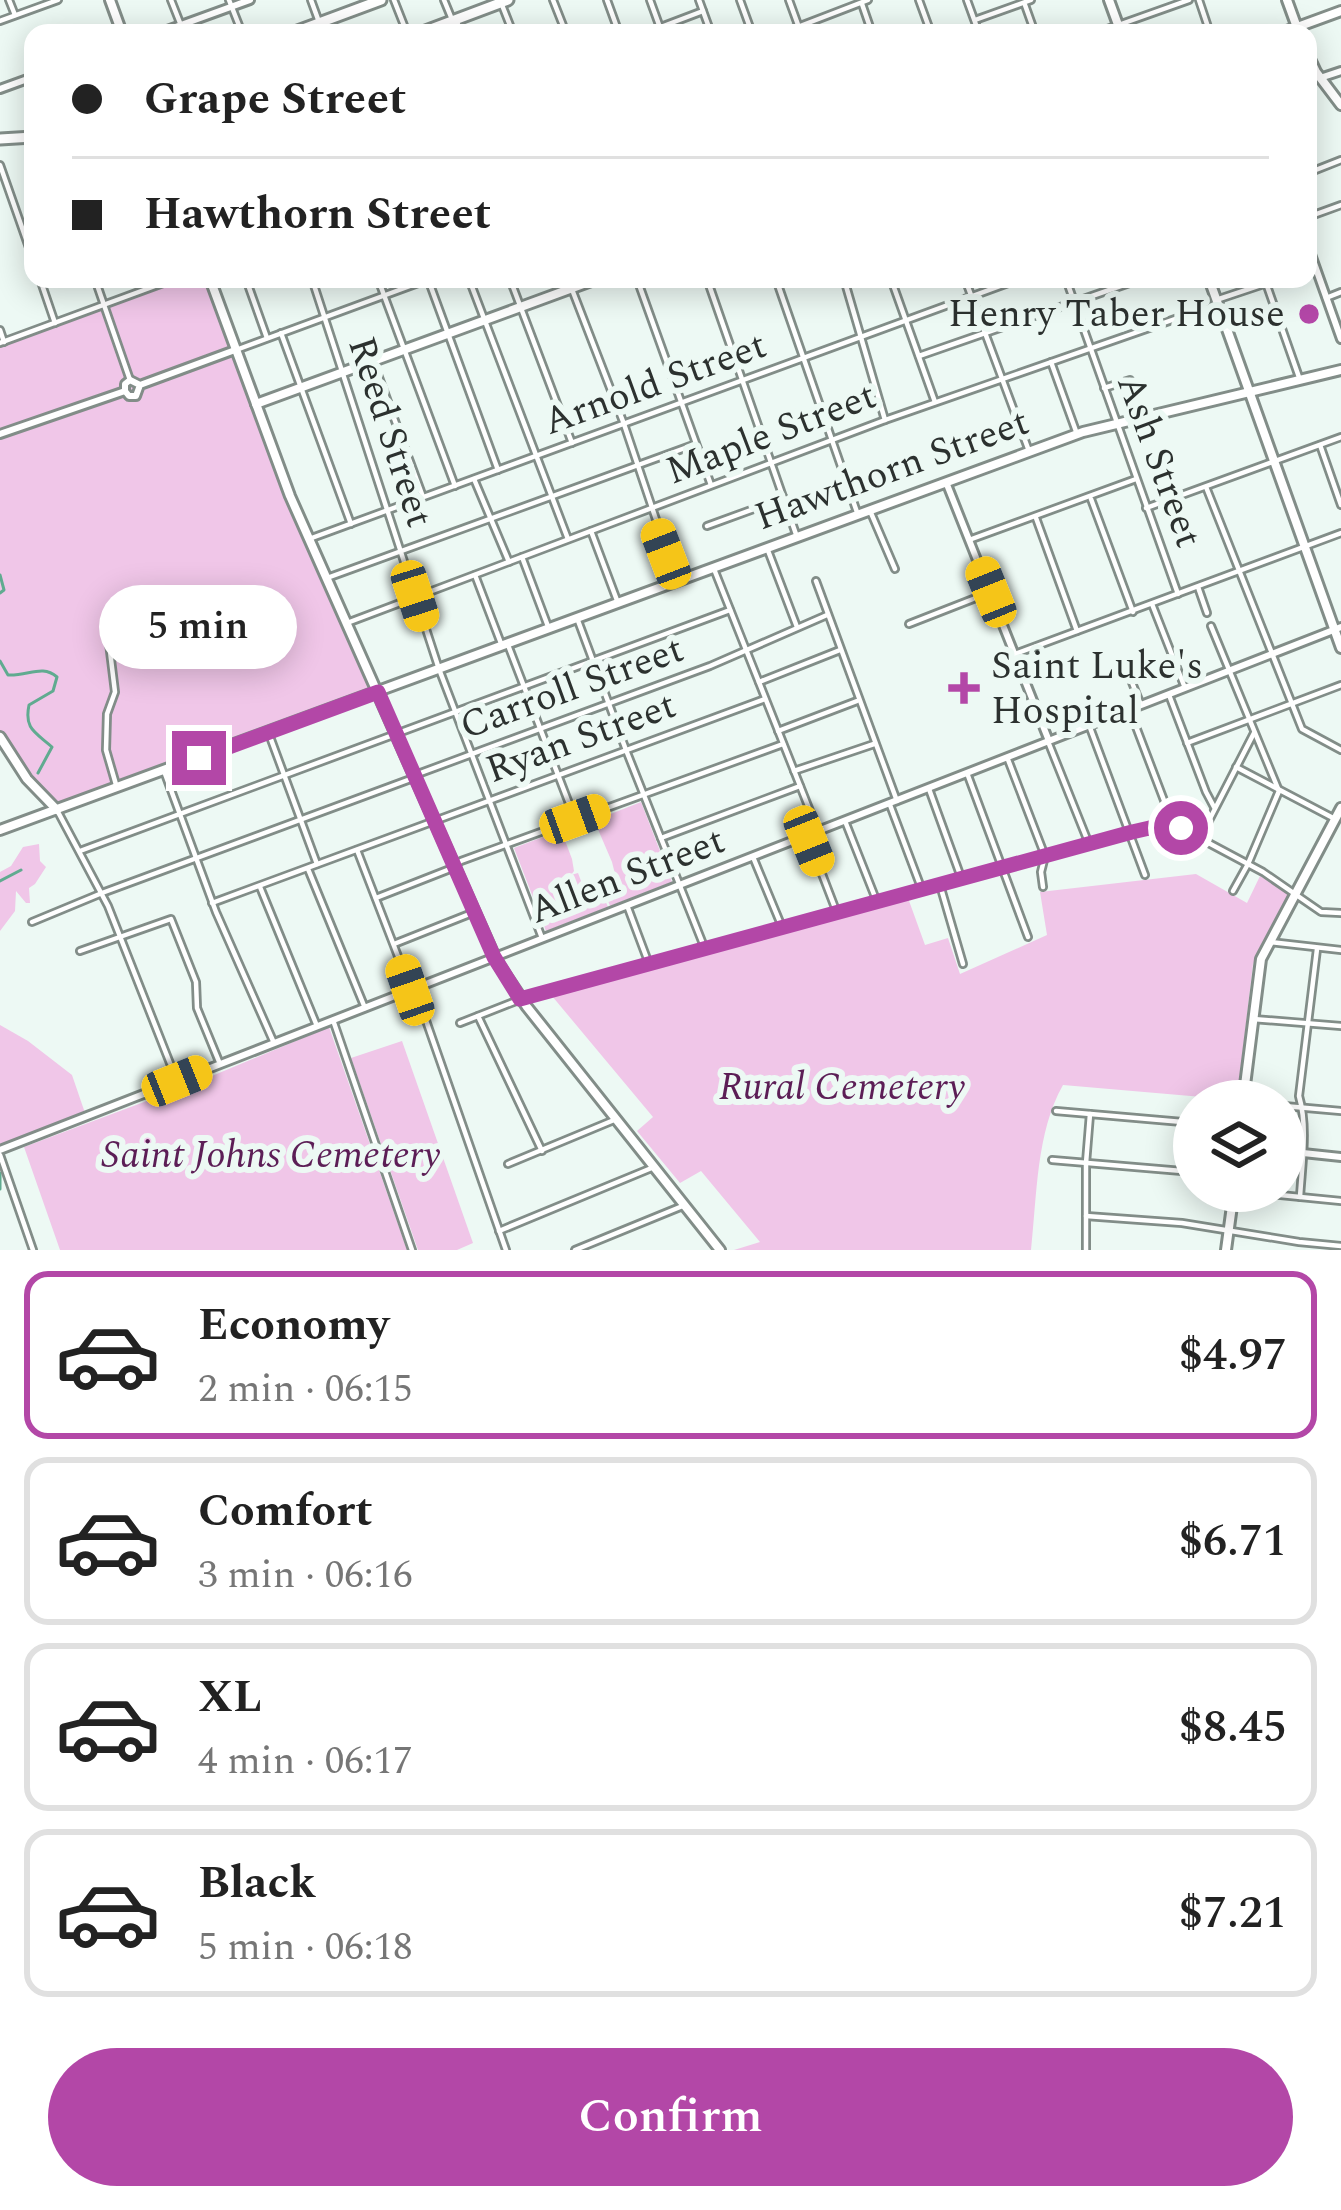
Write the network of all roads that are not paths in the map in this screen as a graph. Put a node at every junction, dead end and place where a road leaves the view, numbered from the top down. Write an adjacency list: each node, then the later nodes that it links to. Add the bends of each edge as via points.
1 (9, 0): 15 (street)
2 (56, 0): 15 (street)
3 (250, 0): 12 (street)
4 (381, 0): 20 (main road)
5 (444, 0): 17 (street)
6 (699, 0): 13 (street)
7 (967, 0): 18 (street)
8 (1189, 0): 27 (street)
9 (503, 1): 17 (main road)
10 (863, 1): 25 (street)
11 (1026, 1): 18 (street)
12 (231, 4): 19 (street)
13 (703, 11): 23 (street); 24 (street)
14 (1341, 11): 28 (main road)
15 (14, 15): 16 (street)
16 (0, 20)
17 (454, 20): 21 (main road); 22 (street)
18 (975, 20): 26 (street)
19 (193, 24)
20 (330, 24)
21 (444, 24)
22 (456, 24)
23 (674, 24)
24 (708, 24)
25 (813, 24)
26 (976, 24)
27 (1130, 24)
28 (1312, 24)
29 (1341, 71): 31 (street)
30 (1317, 72): 31 (main road)
31 (1320, 78): 32 (main road)
32 (1341, 105)
33 (0, 165): 34 (street)
34 (24, 233)
35 (1317, 279): 64 (street)
36 (43, 288): 72 (street)
37 (98, 288): 67 (street)
38 (140, 288): 67 (street)
39 (213, 288): 83 (main road)
40 (250, 288): 77 (street)
41 (315, 288): 69 (street, Reed Street)
42 (381, 288): 62 (street)
43 (403, 288): 62 (street)
44 (431, 288): 76 (street)
45 (472, 288): 71 (street)
46 (514, 288): 68 (street)
47 (561, 288): 68 (main road)
48 (572, 288): 105 (street)
49 (640, 288): 101 (street)
50 (710, 288): 92 (street)
51 (779, 288): 85 (street)
52 (846, 288): 78 (street)
53 (894, 288): 70 (street)
54 (968, 288): 63 (street)
55 (994, 288): 63 (street, Arnold Street)
56 (1069, 288): 65 (street, Ash Street)
57 (1115, 288): 65 (street)
58 (1212, 288): 66 (main road)
59 (1253, 288): 66 (street, Maple Street)
60 (1268, 288): 94 (street)
61 (1341, 292): 64 (street)
62 (384, 295): 69 (street); 82 (street)
63 (971, 297): 70 (street, Arnold Street); 75 (street)
64 (1326, 298): 79 (street)
65 (1074, 302): 75 (street); 81 (street, Ash Street)
66 (1217, 302): 81 (street, Maple Street); 99 (main road)
67 (104, 305): 72 (street); 91 (street)
68 (521, 307): 71 (main road); 110 (street)
69 (325, 317): 74 (street); 89 (street, Reed Street)
70 (906, 320): 78 (street, Arnold Street); 84 (street)
71 (484, 321): 76 (main road); 114 (street)
72 (55, 323): 80 (street)
73 (0, 330): 80 (street)
74 (281, 333): 77 (street); 96 (street)
75 (985, 333): 84 (street); 90 (street)
76 (447, 334): 82 (main road); 118 (street)
77 (268, 338): 83 (street)
78 (859, 338): 85 (street, Arnold Street); 103 (street)
79 (1341, 339)
80 (2, 342)
81 (1090, 348): 87 (street, Maple Street); 97 (street, Ash Street)
82 (405, 349): 86 (main road); 123 (street)
83 (236, 350): 95 (street); 102 (main road)
84 (919, 356): 100 (street)
85 (803, 358): 92 (street, Arnold Street); 109 (street)
86 (373, 361): 89 (main road); 127 (street)
87 (1051, 362): 90 (street, Maple Street); 107 (street)
88 (1341, 370): 94 (main road, Hawthorn Street)
89 (342, 373): 96 (main road); 133 (street, Reed Street)
90 (1002, 379): 100 (street, Maple Street); 113 (street)
91 (130, 380): 95 (street); 98 (street)
92 (743, 380): 101 (street, Arnold Street); 115 (street)
93 (1130, 380): 97 (street)
94 (1300, 380): 99 (main road, Hawthorn Street)
95 (140, 385): 98 (street, via 134,396)
96 (301, 388): 102 (main road); 137 (street)
97 (1104, 388): 104 (street, Ash Street)
98 (125, 391): 106 (street)
99 (1250, 393): 104 (main road, Hawthorn Street); 116 (main road)
100 (935, 402): 103 (street, Maple Street)
101 (682, 403): 105 (street, Arnold Street); 111 (street)
102 (256, 404): 142 (main road)
103 (885, 420): 109 (street, Maple Street)
104 (1117, 423): 107 (main road, Hawthorn Street); 120 (street, Ash Street)
105 (624, 424): 110 (street, Arnold Street); 117 (street)
106 (0, 434)
107 (1077, 434): 113 (main road, Hawthorn Street)
108 (1341, 437): 112 (street)
109 (832, 440): 115 (street, Maple Street); 134 (street)
110 (572, 443): 114 (street, Arnold Street)
111 (696, 444): 117 (street); 122 (street)
112 (1320, 445): 116 (street); 129 (street)
113 (1029, 452): 121 (main road, Hawthorn Street)
114 (535, 457): 118 (street, Arnold Street); 126 (street)
115 (772, 462): 122 (street, Maple Street); 128 (street)
116 (1274, 462): 124 (street); 145 (main road)
117 (636, 465): 126 (street); 130 (street)
118 (498, 470): 119 (street, Arnold Street)
119 (474, 479): 123 (street, Arnold Street); 136 (street)
120 (1136, 479): 125 (street); 131 (street, Ash Street)
121 (946, 482): 132 (main road, Hawthorn Street); 144 (street)
122 (711, 485): 130 (street, Maple Street)
123 (454, 486): 127 (street, Arnold Street)
124 (1206, 488): 131 (street); 152 (street)
125 (1090, 496): 135 (street); 164 (street)
126 (552, 497): 136 (street); 143 (street)
127 (424, 498): 133 (street, Arnold Street)
128 (784, 498): 138 (street); 141 (street)
129 (1341, 505)
130 (650, 508): 139 (street, Maple Street); 156 (street)
131 (1147, 508): 159 (street, Ash Street)
132 (870, 510): 134 (main road, Hawthorn Street); 151 (street)
133 (387, 511): 137 (street, Arnold Street); 147 (street, Reed Street)
134 (858, 515): 141 (main road, Hawthorn Street)
135 (1036, 516): 144 (street); 174 (street)
136 (491, 519): 147 (street); 149 (street)
137 (351, 524): 142 (street, Arnold Street)
138 (707, 526)
139 (591, 531): 143 (street, Maple Street); 161 (street)
140 (1341, 533): 145 (street)
141 (797, 537): 146 (main road, Hawthorn Street)
142 (310, 539): 154 (main road)
143 (568, 539): 148 (street, Maple Street)
144 (970, 540): 158 (street)
145 (1305, 546): 152 (street); 173 (main road)
146 (767, 548): 150 (main road, Hawthorn Street); 171 (street)
147 (400, 551): 154 (street); 160 (street, Reed Street)
148 (522, 557): 149 (street, Maple Street); 172 (street)
149 (509, 562): 153 (street, Maple Street)
150 (714, 568): 156 (main road, Hawthorn Street); 163 (street)
151 (895, 569)
152 (1240, 571): 157 (street); 181 (street)
153 (475, 575): 160 (street, Maple Street); 176 (street)
154 (327, 578): 168 (main road)
155 (816, 581): 166 (street)
156 (676, 582): 161 (main road, Hawthorn Street)
157 (1198, 586): 159 (street); 165 (street)
158 (991, 592): 169 (street); 180 (street)
159 (1178, 594): 162 (street)
160 (415, 596): 168 (street, Maple Street); 184 (street, Reed Street)
161 (618, 603): 167 (main road, Hawthorn Street)
162 (1152, 604): 164 (street); 189 (street)
163 (730, 610): 178 (street); 183 (street)
164 (1133, 611): 174 (street)
165 (1207, 613)
166 (827, 615): 171 (street, Carroll Street); 179 (street)
167 (577, 618): 172 (main road, Hawthorn Street); 183 (street)
168 (347, 623): 190 (main road)
169 (909, 624)
170 (1211, 626): 185 (street)
171 (797, 627): 178 (street, Carroll Street)
172 (549, 628): 176 (main road, Hawthorn Street)
173 (1338, 628): 177 (main road); 181 (street, Allen Street)
174 (1077, 631): 180 (street)
175 (109, 643): 223 (street, via 115,692 106,755)
176 (505, 645): 184 (main road, Hawthorn Street); 188 (street)
177 (1341, 648)
178 (746, 650): 186 (street); 194 (street, Carroll Street)
179 (840, 650): 186 (street); 193 (street)
180 (1015, 654): 207 (street)
181 (1272, 654): 185 (street, Allen Street); 196 (street)
182 (1123, 660): 195 (street)
183 (592, 661): 188 (street); 194 (street)
184 (439, 669): 190 (main road, Hawthorn Street); 198 (street, Reed Street)
185 (1229, 670): 189 (street, Allen Street); 199 (street)
186 (758, 682): 192 (street)
187 (1341, 685): 196 (street)
188 (524, 686): 198 (street); 201 (street)
189 (1186, 688): 191 (street, Allen Street)
190 (378, 692): 203 (main road, Hawthorn Street); 204 (main road)
191 (1169, 694): 195 (street, Allen Street); 209 (street)
192 (765, 699): 202 (street); 211 (street, Ryan Street)
193 (859, 700): 202 (street); 208 (street)
194 (609, 703): 201 (street, Carroll Street); 211 (street)
195 (1141, 705): 197 (street, Allen Street)
196 (1292, 705): 199 (street); 212 (street, via 1302,729)
197 (1130, 710): 200 (street, Allen Street); 240 (street)
198 (455, 712): 204 (street); 213 (street, Reed Street)
199 (1250, 721): 205 (street); 209 (street)
200 (1089, 725): 207 (street, Allen Street); 243 (street)
201 (540, 728): 213 (street, Carroll Street); 219 (street)
202 (778, 731): 210 (street)
203 (268, 732): 216 (main road, Hawthorn Street); 220 (street)
204 (397, 733): 220 (street); 221 (main road)
205 (1254, 733): 215 (street); 225 (street)
206 (0, 737): 226 (main road)
207 (1048, 741): 214 (street, Allen Street); 248 (street)
208 (875, 743): 217 (street); 229 (street)
209 (1187, 743): 230 (street)
210 (783, 744): 217 (street); 227 (street)
211 (626, 750): 219 (street, Ryan Street); 227 (street)
212 (1341, 750)
213 (471, 754): 221 (street, Carroll Street); 228 (street, Reed Street)
214 (1007, 758): 218 (street, Allen Street); 252 (street)
215 (1236, 767): 225 (street); 230 (street)
216 (164, 771): 223 (main road, Hawthorn Street); 233 (street)
217 (794, 771): 222 (street)
218 (967, 773): 224 (street, Allen Street); 258 (street)
219 (558, 775): 228 (street, Ryan Street); 235 (street)
220 (284, 776): 233 (street); 237 (street)
221 (416, 776): 237 (street, Carroll Street); 238 (main road)
222 (800, 786): 242 (street); 245 (street)
223 (117, 788): 232 (main road, Hawthorn Street)
224 (928, 788): 229 (street, Allen Street); 260 (street)
225 (1279, 791): 236 (street); 255 (street)
226 (41, 794): 232 (main road); 234 (main road)
227 (644, 794): 235 (street); 245 (street)
228 (489, 801): 238 (street, Ryan Street); 247 (street, Reed Street)
229 (893, 802): 239 (street, Allen Street); 265 (street)
230 (1214, 807): 246 (street)
231 (1341, 808): 236 (main road)
232 (57, 810): 234 (main road, Hawthorn Street); 250 (street)
233 (179, 814): 250 (street); 253 (street)
234 (34, 818): 241 (main road, Hawthorn Street)
235 (575, 819): 247 (street)
236 (1335, 819): 268 (main road)
237 (301, 820): 253 (street, Carroll Street); 254 (street)
238 (435, 820): 249 (street, Ryan Street); 256 (main road)
239 (845, 821): 242 (street, Allen Street); 270 (street)
240 (1173, 824): 243 (street); 246 (street)
241 (0, 830)
242 (818, 831): 244 (street, Allen Street)
243 (1132, 832): 248 (street); 259 (street)
244 (807, 836): 251 (street, Allen Street); 274 (street)
245 (661, 838): 262 (street)
246 (1200, 838): 255 (street)
247 (506, 844): 256 (street); 280 (street, Reed Street)
248 (1089, 844): 252 (street)
249 (357, 849): 254 (street, Ryan Street); 269 (street)
250 (80, 851): 267 (street)
251 (753, 856): 262 (street, Allen Street); 277 (street)
252 (1045, 856): 258 (street); 264 (street)
253 (196, 859): 267 (street, Carroll Street); 271 (street)
254 (317, 864): 257 (street, Ryan Street)
255 (1248, 864): 266 (street); 268 (street)
256 (455, 866): 269 (street); 273 (main road)
257 (308, 867): 261 (street, Ryan Street); 292 (street)
258 (1003, 869): 260 (street); 279 (street)
259 (1145, 874)
260 (962, 880): 263 (street)
261 (259, 885): 271 (street, Ryan Street); 298 (street)
262 (680, 885): 272 (street, Allen Street); 283 (street)
263 (940, 885): 265 (street); 289 (street)
264 (1042, 886)
265 (922, 890): 270 (street)
266 (1233, 892)
267 (102, 893): 276 (street, Carroll Street); 278 (street)
268 (1295, 894): 275 (street, via 1321,912); 281 (main road)
269 (376, 898): 282 (street)
270 (877, 902): 274 (street)
271 (212, 903): 300 (street)
272 (627, 906): 280 (street, Allen Street); 288 (street)
273 (475, 912): 282 (street); 287 (main road)
274 (837, 913): 277 (street)
275 (1341, 913)
276 (32, 922)
277 (782, 927): 283 (street)
278 (120, 936): 286 (street); 301 (street, via 171,919); 304 (street)
279 (1028, 937)
280 (542, 938): 287 (street, Allen Street)
281 (1270, 942): 284 (street); 294 (main road)
282 (394, 944): 290 (street)
283 (705, 949): 288 (street)
284 (1317, 949): 285 (street); 297 (street)
285 (1341, 950)
286 (80, 951)
287 (494, 957): 290 (street, Allen Street); 291 (main road)
288 (649, 964): 291 (street)
289 (963, 964)
290 (413, 990): 292 (street, Allen Street); 326 (street)
291 (520, 999): 293 (street); 309 (main road)
292 (365, 1008): 295 (street, Allen Street)
293 (478, 1016): 296 (street); 311 (street)
294 (1253, 1018): 297 (street); 302 (main road)
295 (333, 1020): 298 (street, Allen Street); 330 (street)
296 (460, 1023)
297 (1309, 1024): 299 (street); 303 (street)
298 (317, 1026): 300 (street, Allen Street)
299 (1341, 1026)
300 (274, 1043): 301 (street, Allen Street)
301 (220, 1064): 304 (street, Allen Street)
302 (1246, 1080)
303 (1301, 1080)
304 (177, 1081): 312 (street, Allen Street)
305 (1305, 1107): 307 (street)
306 (1056, 1111): 308 (street)
307 (1341, 1111)
308 (1090, 1114): 310 (street); 316 (street)
309 (616, 1120): 311 (street); 318 (main road)
310 (1173, 1121)
311 (542, 1150): 317 (street)
312 (0, 1152): 329 (street)
313 (1305, 1153): 314 (street)
314 (1341, 1157)
315 (1052, 1160): 316 (street)
316 (1086, 1163): 319 (street); 324 (street)
317 (508, 1164)
318 (654, 1166): 322 (main road); 326 (street)
319 (1173, 1170)
320 (1305, 1197): 321 (street)
321 (1341, 1201)
322 (685, 1205): 328 (main road); 332 (street)
323 (1232, 1212): 325 (main road)
324 (1086, 1216): 325 (street); 333 (street)
325 (1228, 1229): 327 (street); 334 (main road)
326 (499, 1231): 331 (street)
327 (1341, 1246)
328 (718, 1249)
329 (33, 1250)
330 (412, 1250)
331 (506, 1250)
332 (575, 1250)
333 (1086, 1250)
334 (1226, 1250)

